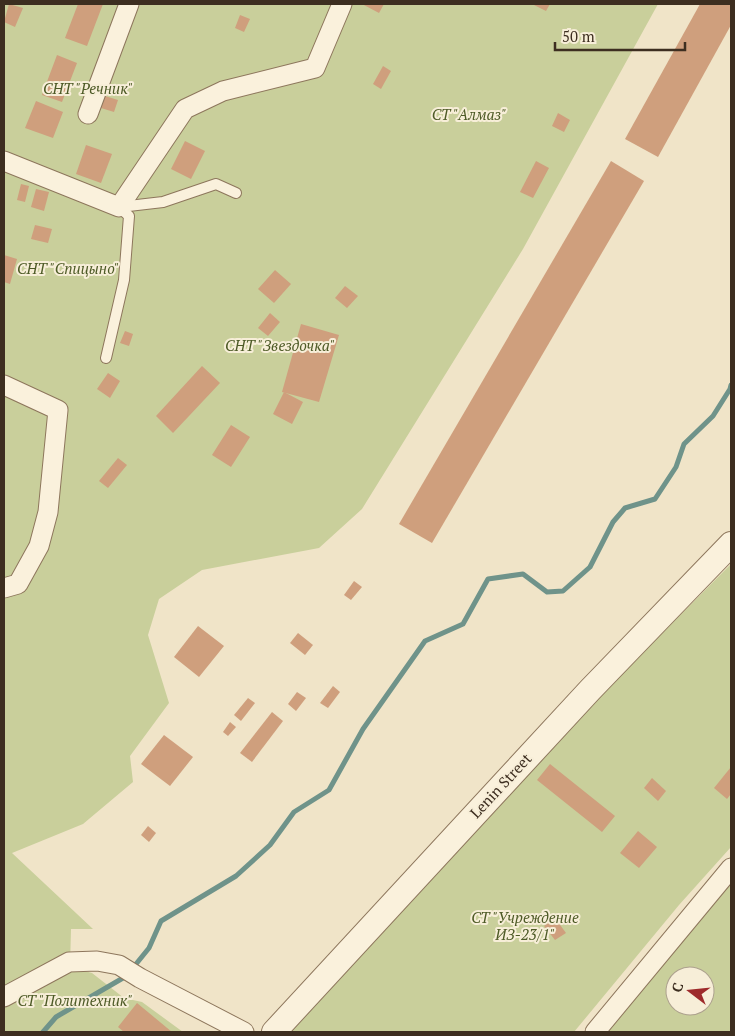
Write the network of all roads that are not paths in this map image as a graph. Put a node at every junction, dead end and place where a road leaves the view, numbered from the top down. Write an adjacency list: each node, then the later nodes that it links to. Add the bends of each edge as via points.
1 (129, 4): 3 (street)
2 (342, 4): 6 (street, via 315,68 223,91 185,109)
3 (88, 114)
4 (4, 161): 6 (street)
5 (236, 193): 6 (lane, via 216,184 164,202)
6 (119, 207): 7 (lane, via 128,216 124,280)
7 (106, 358)
8 (4, 386): 10 (street, via 58,410 48,512 39,546 18,584)
9 (731, 544): 14 (street, Lenin Street, via 590,690)
10 (4, 588)
11 (731, 868): 15 (street)
12 (4, 996): 13 (street, via 69,962 97,961 119,965)
13 (244, 1032)
14 (274, 1032)
15 (594, 1032)

